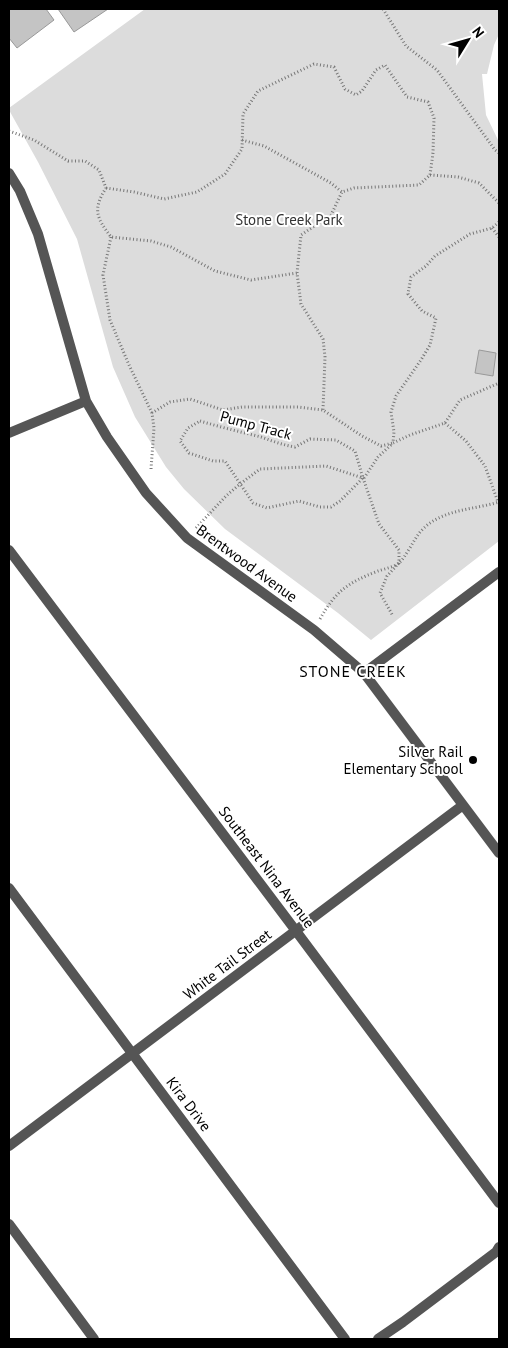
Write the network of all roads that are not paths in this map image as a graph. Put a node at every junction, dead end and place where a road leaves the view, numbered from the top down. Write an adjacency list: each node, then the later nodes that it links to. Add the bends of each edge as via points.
1 (9, 173): 2 (street, Brentwood Avenue, via 38,234)
2 (86, 401): 3 (street); 6 (street, Brentwood Avenue, via 146,493 187,538 314,630)
3 (9, 434)
4 (9, 550): 10 (street, Southeast Nina Avenue)
5 (499, 572): 6 (street)
6 (364, 673): 7 (street, Brentwood Avenue)
7 (463, 805): 8 (street, Brentwood Avenue); 10 (street, White Tail Street)
8 (499, 853)
9 (9, 888): 11 (street, Kira Drive)
10 (296, 930): 11 (street, White Tail Street); 13 (street, Southeast Nina Avenue)
11 (133, 1053): 12 (street, White Tail Street); 17 (street, Kira Drive)
12 (9, 1146)
13 (499, 1203)
14 (9, 1224): 16 (street)
15 (499, 1247): 18 (street)
16 (94, 1339)
17 (345, 1339)
18 (378, 1339)

